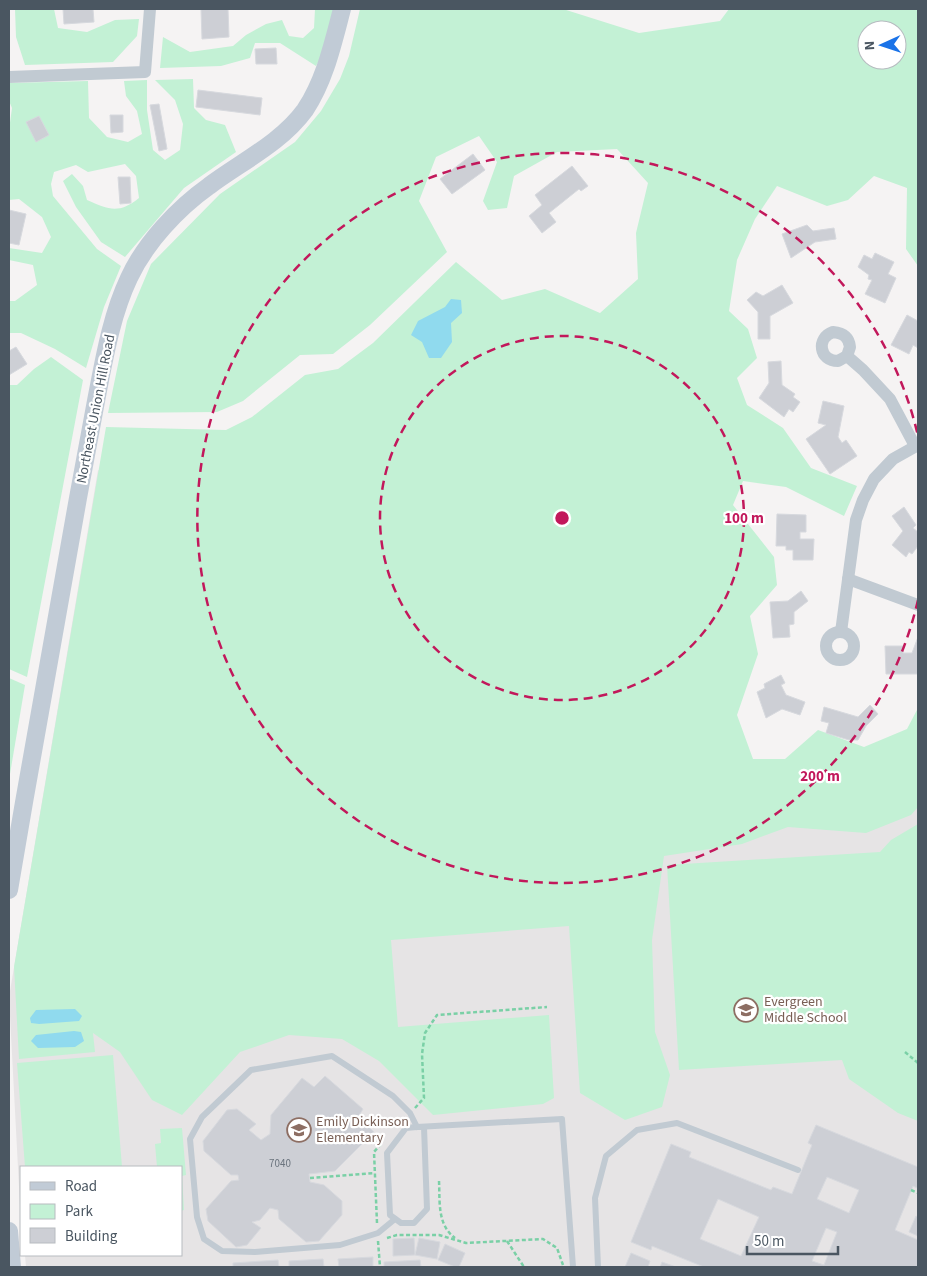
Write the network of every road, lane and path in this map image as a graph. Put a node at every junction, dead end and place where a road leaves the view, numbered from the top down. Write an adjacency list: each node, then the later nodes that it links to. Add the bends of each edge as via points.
1 (150, 9): 3 (street, via 145,72)
2 (342, 9): 9 (street, Northeast Union Hill Road, via 317,90 304,110 288,130 207,186 173,217 129,276 103,365)
3 (9, 77)
4 (847, 356): 5 (street, via 890,400)
5 (917, 445): 6 (street, via 893,459 874,480 863,500 856,520)
6 (848, 578): 7 (street); 8 (street)
7 (918, 605)
8 (842, 632)
9 (9, 890)
10 (546, 1007): 13 (path, via 437,1015 425,1033 422,1054 424,1098)
11 (905, 1052): 12 (path)
12 (918, 1063)
13 (410, 1113): 14 (lane); 24 (lane, via 393,1096 332,1056 251,1070 202,1117 190,1139 197,1217 204,1239 222,1252 340,1245)
14 (421, 1127): 22 (lane, via 406,1128 387,1153 390,1215); 22 (lane, via 427,1209 414,1223 401,1223); 27 (lane, via 562,1119)
15 (386, 1139): 17 (path, via 374,1152)
16 (798, 1170): 31 (lane, via 677,1123 637,1130 606,1156 595,1198)
17 (374, 1173): 18 (path); 24 (path)
18 (310, 1178)
19 (439, 1181): 25 (path, via 441,1218 445,1228)
20 (911, 1190): 21 (path)
21 (918, 1193)
22 (395, 1219): 24 (lane)
23 (9, 1230): 28 (street)
24 (378, 1233)
25 (456, 1239): 26 (path, via 466,1243); 29 (path, via 397,1235 378,1240)
26 (506, 1241): 27 (path, via 543,1239 557,1248 563,1265); 30 (path)
27 (573, 1266)
28 (12, 1267)
29 (380, 1267)
30 (524, 1267)
31 (598, 1267)

